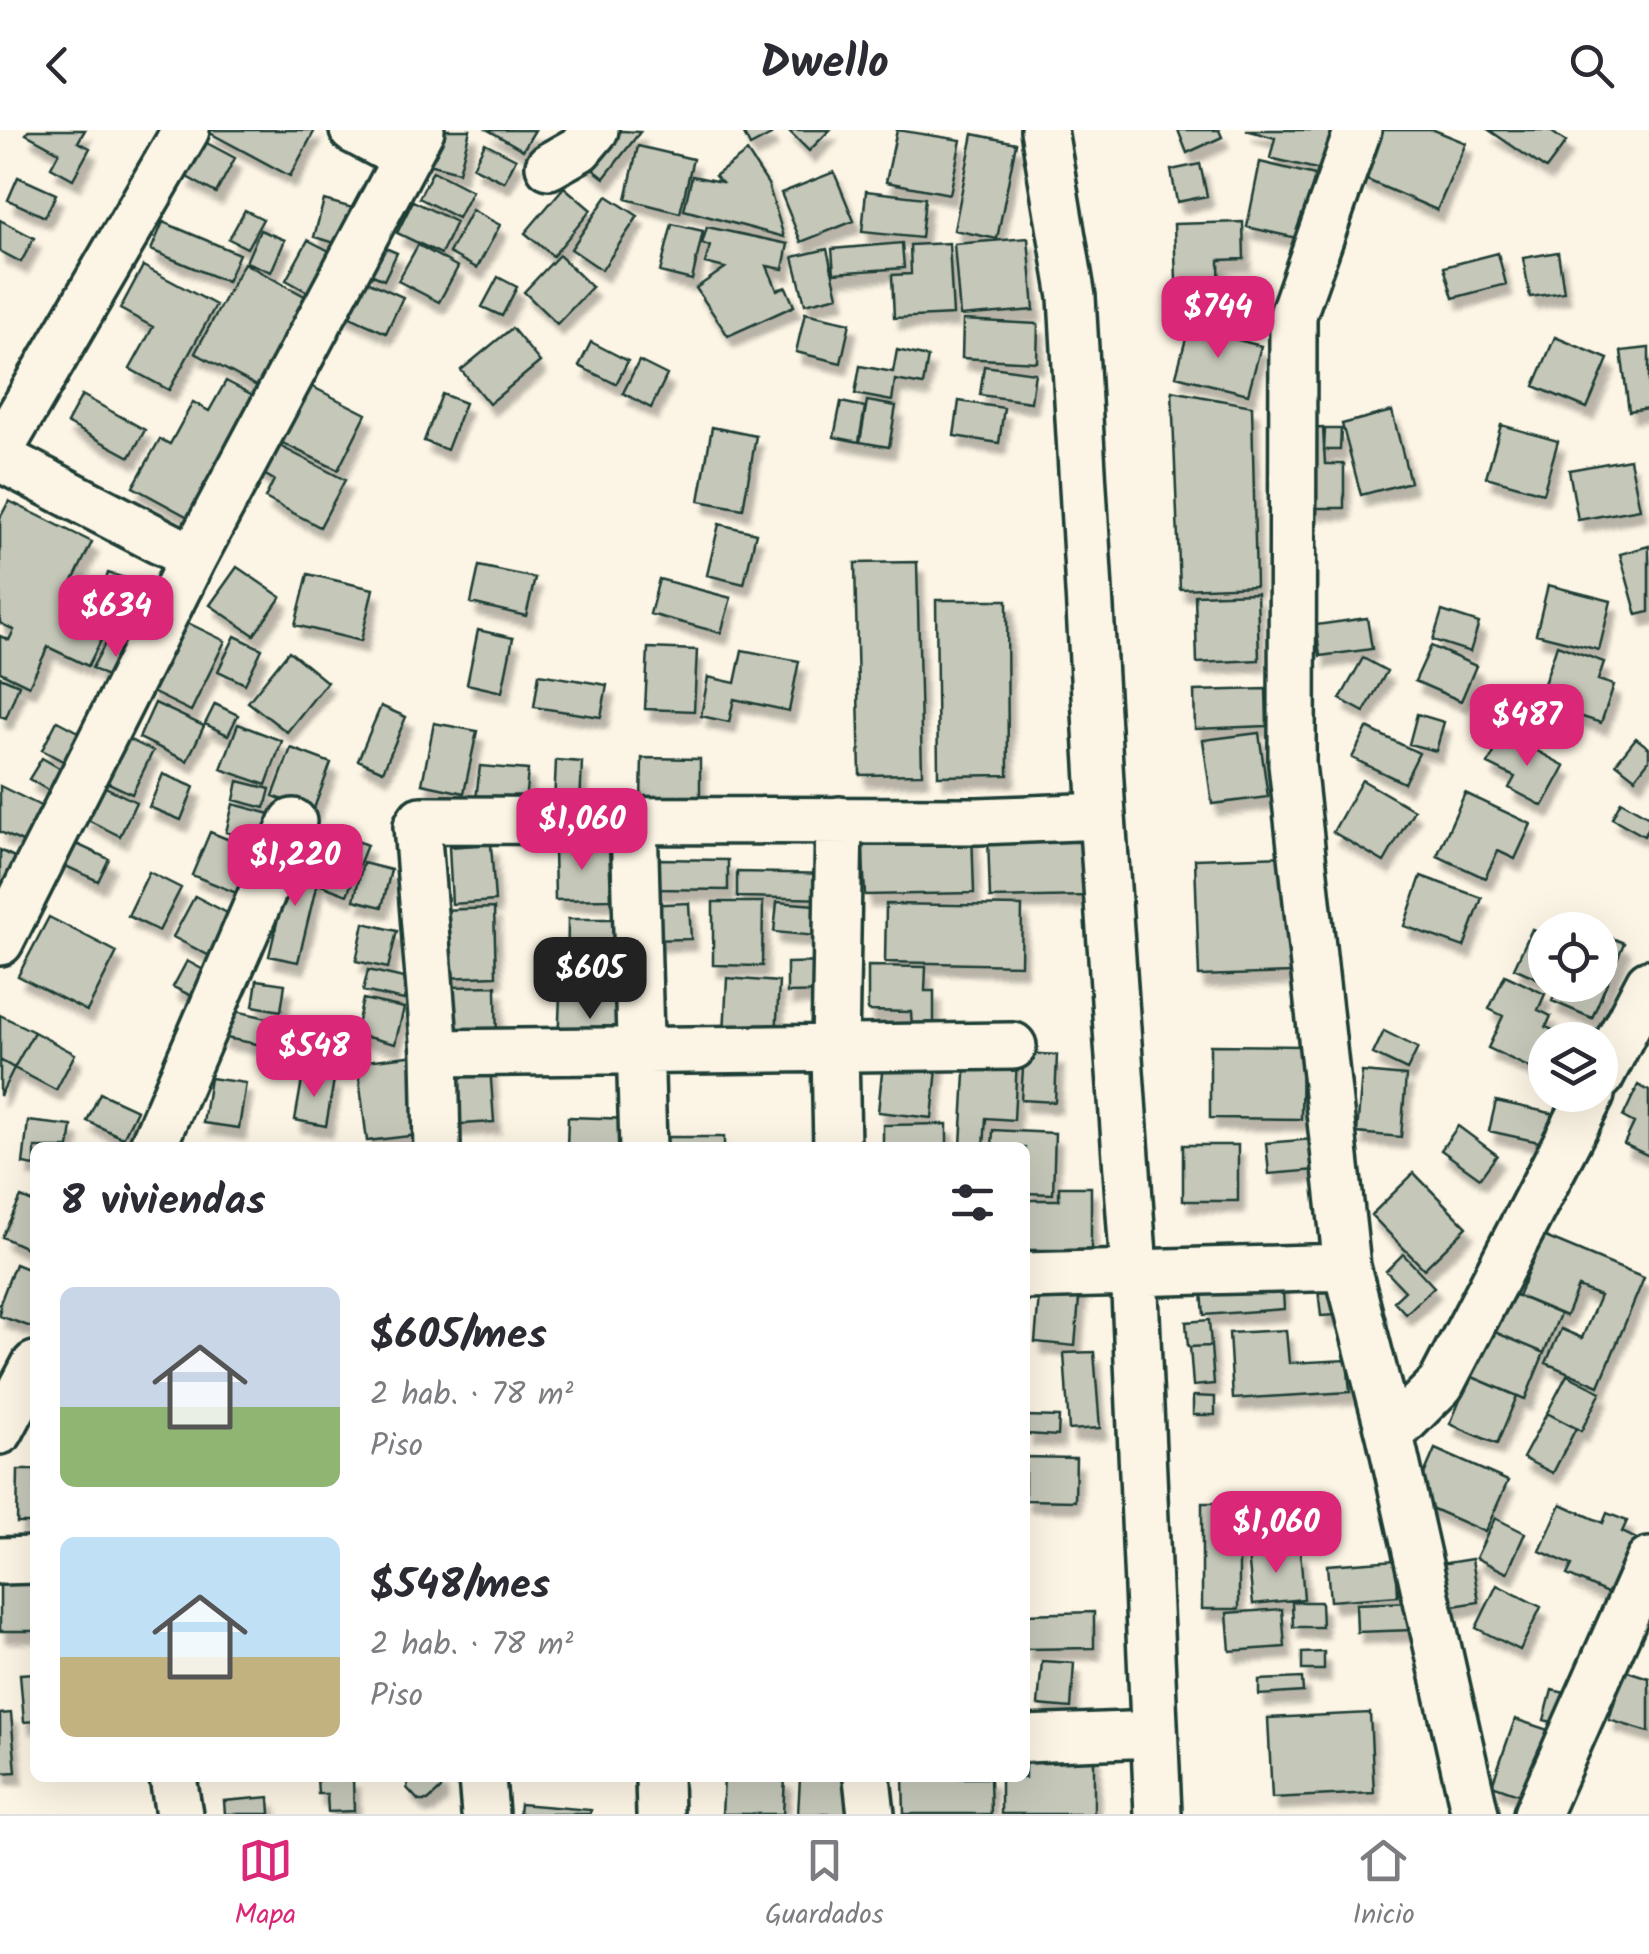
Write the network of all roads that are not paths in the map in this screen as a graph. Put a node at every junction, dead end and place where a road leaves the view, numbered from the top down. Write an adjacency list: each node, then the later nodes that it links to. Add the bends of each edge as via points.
1 (186, 130): 8 (street)
2 (353, 130): 6 (street)
3 (595, 130): 7 (street, via 580,149)
4 (1044, 130): 11 (street, via 1072,298)
5 (1358, 130): 27 (street, via 1293,315 1292,764)
6 (413, 144): 10 (street)
7 (550, 166)
8 (0, 450)
9 (0, 458): 10 (street)
10 (193, 558): 15 (street)
11 (1102, 816): 13 (street); 28 (street)
12 (634, 820): 13 (street); 20 (street); 21 (street, via 418,822)
13 (839, 820): 19 (street)
14 (293, 822): 23 (street)
15 (0, 942)
16 (1649, 983): 17 (street)
17 (1618, 1042)
18 (1013, 1046): 19 (street)
19 (835, 1050): 20 (street); 26 (street)
20 (640, 1051): 21 (street); 25 (street)
21 (435, 1053): 24 (street)
22 (1582, 1112): 32 (street, via 1441,1384)
23 (155, 1142)
24 (438, 1142)
25 (643, 1142)
26 (837, 1142)
27 (1347, 1266): 28 (street); 32 (street)
28 (1134, 1270): 29 (street); 36 (street)
29 (1030, 1276)
30 (30, 1374): 31 (street)
31 (0, 1430)
32 (1390, 1435): 47 (street)
33 (30, 1560): 34 (street)
34 (0, 1561)
35 (1649, 1561): 48 (street)
36 (1154, 1734): 37 (street); 46 (street)
37 (1030, 1739)
38 (174, 1782): 42 (street)
39 (482, 1782): 43 (street)
40 (659, 1782): 44 (street)
41 (868, 1782): 45 (street)
42 (180, 1814)
43 (484, 1814)
44 (660, 1814)
45 (870, 1814)
46 (1158, 1814)
47 (1475, 1814)
48 (1538, 1814)

